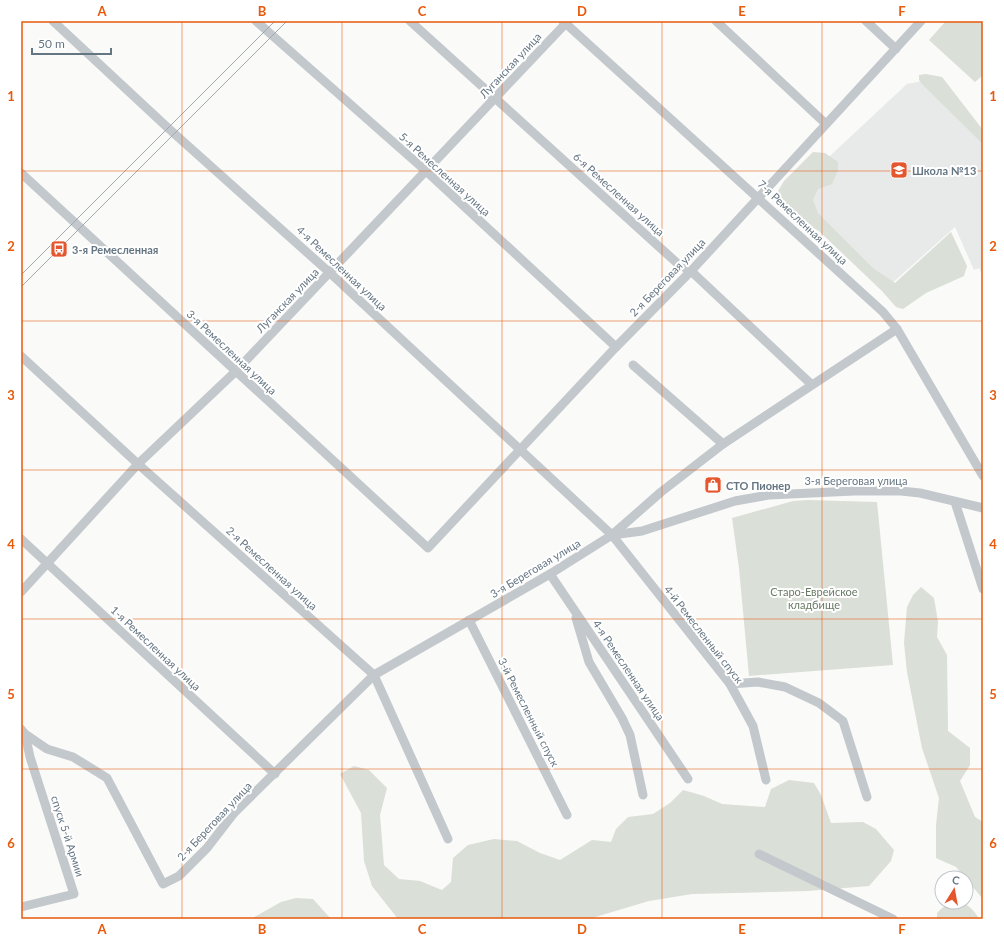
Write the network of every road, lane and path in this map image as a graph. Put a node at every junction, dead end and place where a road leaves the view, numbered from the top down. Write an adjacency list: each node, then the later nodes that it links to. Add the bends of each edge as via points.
1 (53, 21): 15 (street, 4-я Ремесленная улица)
2 (256, 21): 11 (street, 5-я Ремесленная улица)
3 (410, 21): 9 (street, 6-я Ремесленная улица)
4 (716, 21): 10 (street)
5 (866, 21): 8 (street)
6 (921, 21): 8 (street, 2-я Береговая улица)
7 (566, 22): 9 (street, Луганская улица); 13 (street, 7-я Ремесленная улица)
8 (896, 49): 10 (street, 2-я Береговая улица)
9 (495, 99): 11 (street, Луганская улица); 14 (street, 6-я Ремесленная улица, via 677,263)
10 (826, 124): 13 (street, 2-я Береговая улица)
11 (426, 171): 15 (street, Луганская улица); 17 (street, 5-я Ремесленная улица)
12 (21, 173): 20 (street, 3-я Ремесленная улица)
13 (759, 198): 14 (street, 2-я Береговая улица); 16 (street, 7-я Ремесленная улица, via 883,312)
14 (691, 271): 17 (street, 2-я Береговая улица); 21 (street, 6-я Ремесленная улица)
15 (330, 273): 20 (street, Луганская улица); 23 (street, 4-я Ремесленная улица)
16 (897, 329): 21 (street, 3-я Береговая улица); 25 (street, 7-я Ремесленная улица)
17 (616, 347): 23 (street, 2-я Береговая улица)
18 (21, 356): 24 (street, 2-я Ремесленная улица)
19 (633, 364): 22 (street)
20 (235, 372): 24 (street, Луганская улица); 30 (street, 3-я Ремесленная улица)
21 (811, 384): 22 (street, 3-я Береговая улица)
22 (723, 444): 28 (street, 3-я Береговая улица, via 661,492)
23 (521, 450): 28 (street, 4-я Ремесленная улица); 30 (street, 2-я Береговая улица)
24 (138, 464): 31 (street, Луганская улица); 37 (street, 2-я Ремесленная улица)
25 (983, 476)
26 (955, 502): 27 (street, 3-я Береговая улица); 28 (street, 3-я Береговая улица, via 901,491 830,491 769,495 735,501 642,531); 33 (street)
27 (983, 508)
28 (612, 535): 32 (street, 3-я Береговая улица); 38 (street, 4-й Ремесленный спуск)
29 (21, 539): 31 (street, 1-я Ремесленная улица)
30 (428, 548)
31 (47, 564): 34 (street, Луганская улица); 40 (street, 1-я Ремесленная улица)
32 (550, 574): 35 (street, 4-я Ремесленная улица); 36 (street, 3-я Береговая улица)
33 (983, 589)
34 (21, 592)
35 (573, 609): 41 (street, 4-я Ремесленная улица); 43 (street, via 589,662 630,735)
36 (469, 620): 37 (street, 2-я Береговая улица); 45 (street, 3-й Ремесленный спуск)
37 (374, 675): 40 (street, 2-я Береговая улица); 46 (street, 2-я Ремесленная улица)
38 (730, 684): 42 (street, 4-й Ремесленный спуск, via 753,726); 44 (street, via 758,682 785,686 818,703 843,721)
39 (23, 731): 40 (street, 2-я Береговая улица, via 47,749 73,757 106,778 163,884 179,876 207,848 234,813); 48 (street, спуск 5-й Армии, via 74,894)
40 (275, 774)
41 (688, 779)
42 (766, 780)
43 (643, 795)
44 (867, 797)
45 (567, 815)
46 (448, 839)
47 (759, 854): 49 (street)
48 (21, 907)
49 (893, 919)

